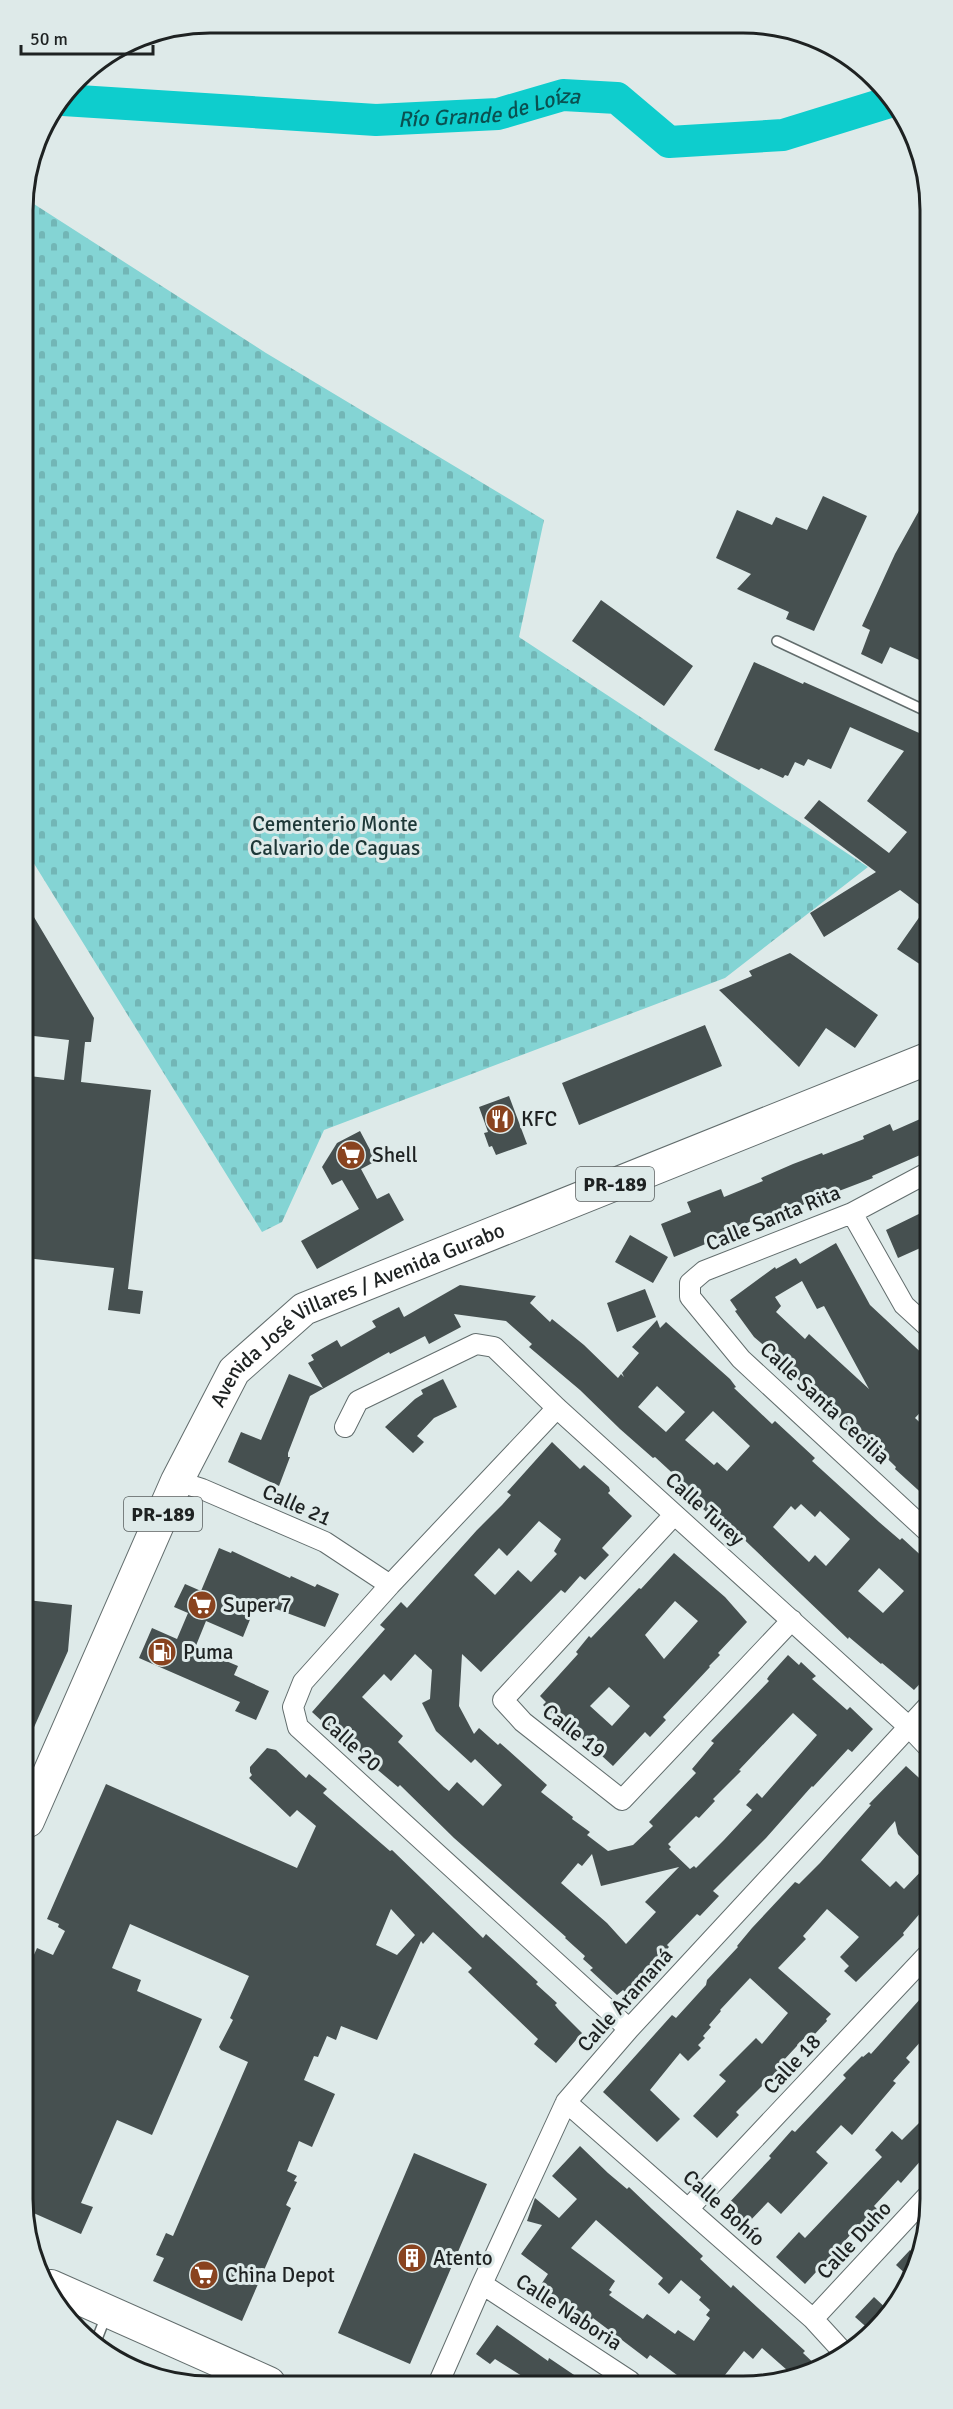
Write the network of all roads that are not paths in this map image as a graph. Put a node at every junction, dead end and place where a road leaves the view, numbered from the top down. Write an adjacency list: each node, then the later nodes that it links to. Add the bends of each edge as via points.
1 (777, 641): 2 (lane)
2 (920, 708)
3 (920, 1062): 10 (main road, Avenida José Villares / Avenida Gurabo / PR-189, via 304,1309 234,1371)
4 (920, 1177): 5 (street, Calle Santa Rita)
5 (852, 1213): 6 (street, via 904,1305); 7 (street, Calle Santa Rita, via 704,1271 690,1283 690,1297)
6 (920, 1320)
7 (718, 1330): 12 (street, Calle Santa Cecilia, via 741,1359)
8 (557, 1408): 9 (street, Calle Turey, via 494,1347 476,1344 358,1401); 11 (street, Calle Turey); 13 (street, Calle 20)
9 (345, 1427)
10 (177, 1481): 13 (street, Calle 21, via 325,1542); 18 (main road, Avenida José Villares / Avenida Gurabo / PR-189)
11 (674, 1515): 14 (street, Calle Turey); 14 (street, Calle 19, via 502,1700 523,1722 622,1800)
12 (920, 1525)
13 (390, 1586): 20 (street, Calle 20, via 303,1682 293,1707 298,1727)
14 (792, 1620): 16 (street, Calle Turey)
15 (920, 1715): 16 (street, Calle Aramaná)
16 (909, 1727): 17 (street, Calle Turey); 20 (street, Calle Aramaná)
17 (920, 1739)
18 (33, 1810)
19 (920, 1963): 22 (street, Calle 18)
20 (629, 2029): 21 (street, Calle Aramaná)
21 (566, 2102): 22 (street, Calle Bohío); 24 (street, Calle Aramaná)
22 (689, 2208): 26 (street, Calle Bohío)
23 (920, 2211): 26 (street, Calle Duho)
24 (482, 2284): 32 (street, Calle Aramaná); 33 (street, Calle Naboria)
25 (63, 2296): 28 (main road)
26 (813, 2319): 29 (street, Calle Bohío)
27 (82, 2320): 28 (main road)
28 (101, 2328): 30 (main road); 31 (main road)
29 (839, 2347)
30 (206, 2376)
31 (247, 2376)
32 (442, 2376)
33 (622, 2376)

